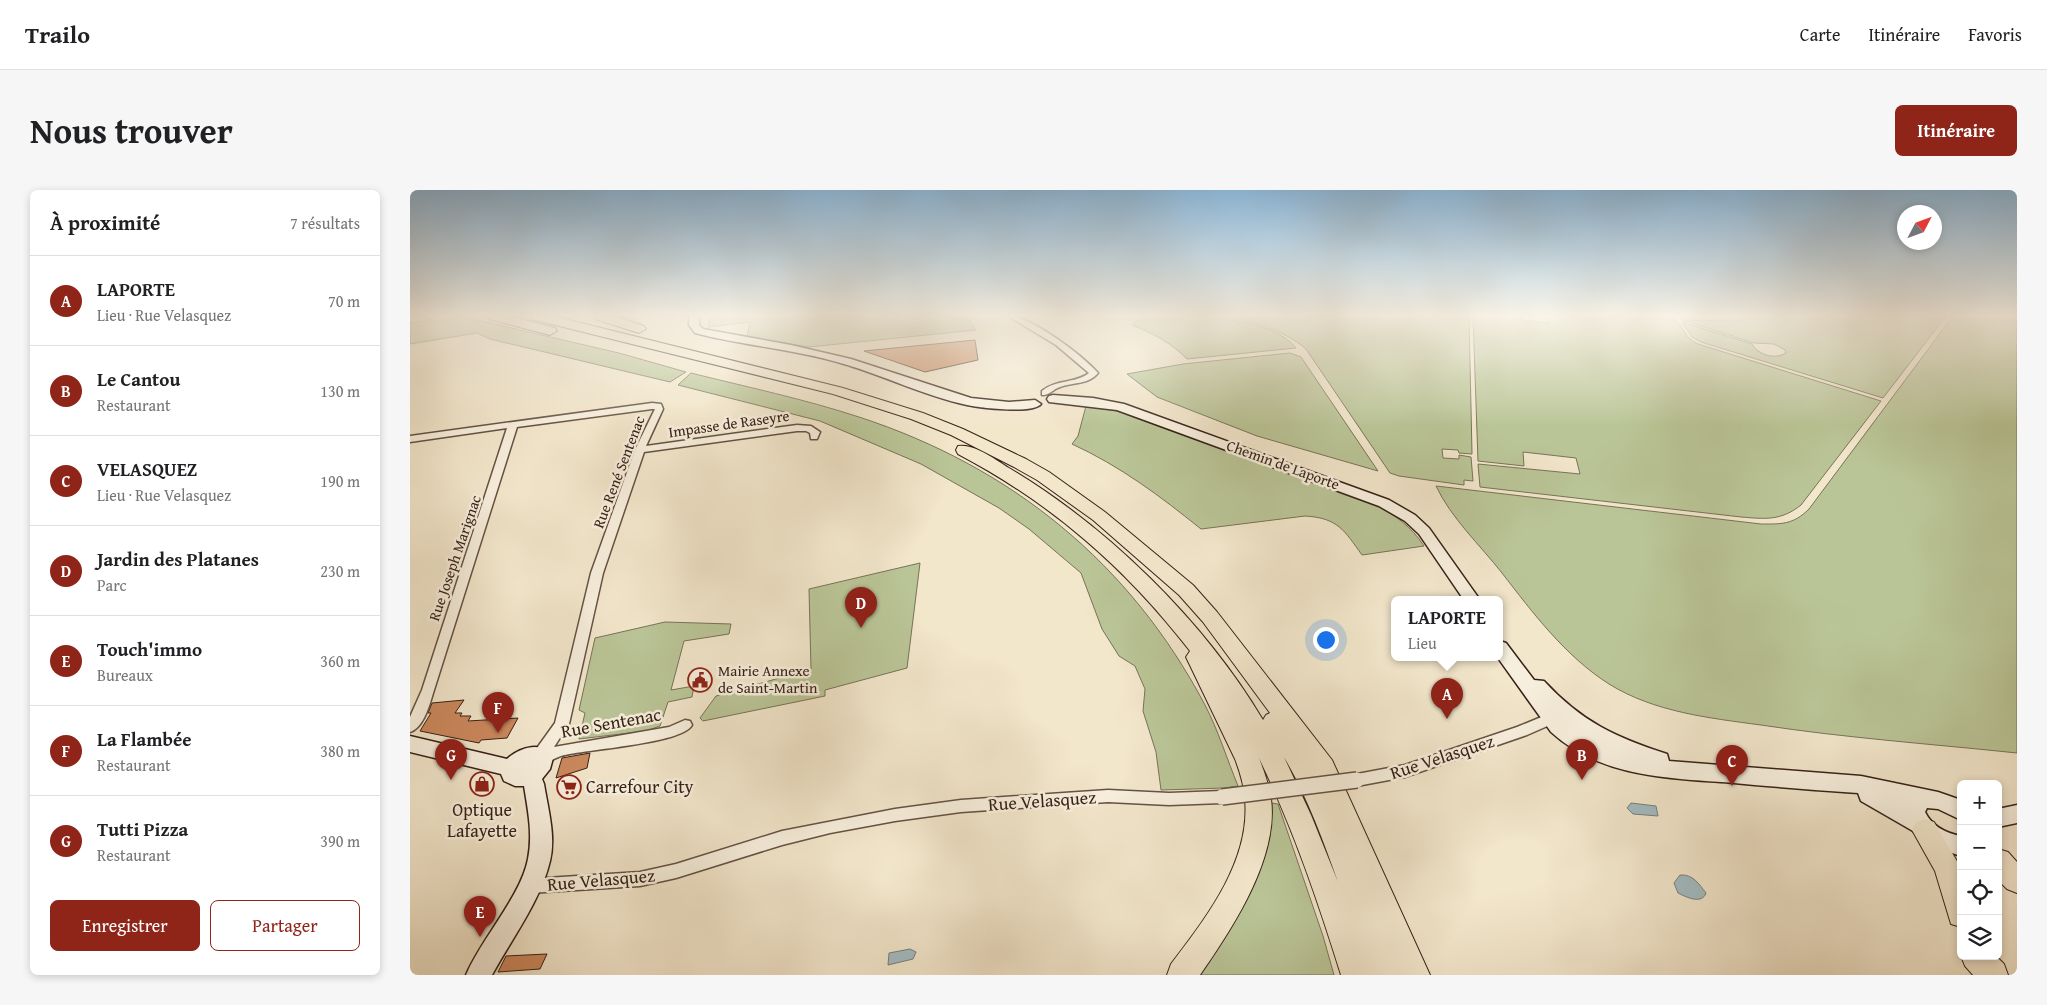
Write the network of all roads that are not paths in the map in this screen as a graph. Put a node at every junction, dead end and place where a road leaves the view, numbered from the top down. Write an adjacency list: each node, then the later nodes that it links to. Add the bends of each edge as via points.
1 (639, 353): 13 (highway, via 831,401 904,424 947,442 1004,471 1064,510 1127,564)
2 (685, 353): 6 (highway)
3 (707, 353): 6 (highway)
4 (814, 353): 7 (street, Chemin de Laporte, via 878,370 958,399 1009,406 1032,401 1044,404)
5 (1070, 353): 7 (street, Chemin de Laporte, via 1094,373 1090,378 1049,388)
6 (772, 374): 16 (highway, via 917,416 987,446 1043,476 1099,516 1186,590 1210,616)
7 (1049, 396): 12 (street, Chemin de Laporte, via 1120,407 1384,503 1410,518 1424,531)
8 (513, 425): 10 (street, Rue René Sentenac); 11 (street, Rue René Sentenac, via 658,406 660,409); 19 (street, Rue Joseph Marignac, via 428,690)
9 (814, 437): 11 (street, Impasse de Raseyre, via 812,429 797,428)
10 (410, 439)
11 (640, 450): 21 (street, Rue René Sentenac, via 597,573 562,724)
12 (1469, 596)
13 (1183, 628): 37 (highway, via 1207,680 1234,725 1254,776 1258,805 1250,859 1227,908); 38 (highway, via 1223,677 1280,776 1306,832)
14 (1503, 642): 17 (street)
15 (1503, 651): 17 (street)
16 (1253, 674): 39 (highway, via 1324,813 1360,902); 40 (highway, via 1323,767)
17 (1557, 716): 23 (street, via 1569,737 1611,759 1660,769); 33 (street, Rue Velasquez, bridge, via 1405,771 1357,780 1222,797 1108,796 961,806 830,827 640,879)
18 (685, 725): 21 (street, Rue Sentenac, via 672,732)
19 (410, 727)
20 (410, 744): 22 (street)
21 (541, 756): 22 (street, via 524,758)
22 (521, 772): 33 (street, via 534,784 542,835 539,860)
23 (1818, 782): 24 (street, via 1861,785); 29 (street, via 1869,795)
24 (1948, 804): 29 (street, via 1920,801 1914,807 1915,818)
25 (2017, 806): 26 (street)
26 (2002, 807)
27 (2017, 814): 28 (street)
28 (2002, 817)
29 (1922, 827): 30 (street, via 1943,842); 34 (highway)
30 (1957, 845)
31 (2002, 865): 32 (highway)
32 (2017, 880)
33 (530, 886): 36 (street)
34 (1957, 887)
35 (1980, 960): 41 (highway)
36 (478, 975)
37 (1182, 975)
38 (1356, 975)
39 (1384, 975)
40 (1415, 975)
41 (1993, 975)

